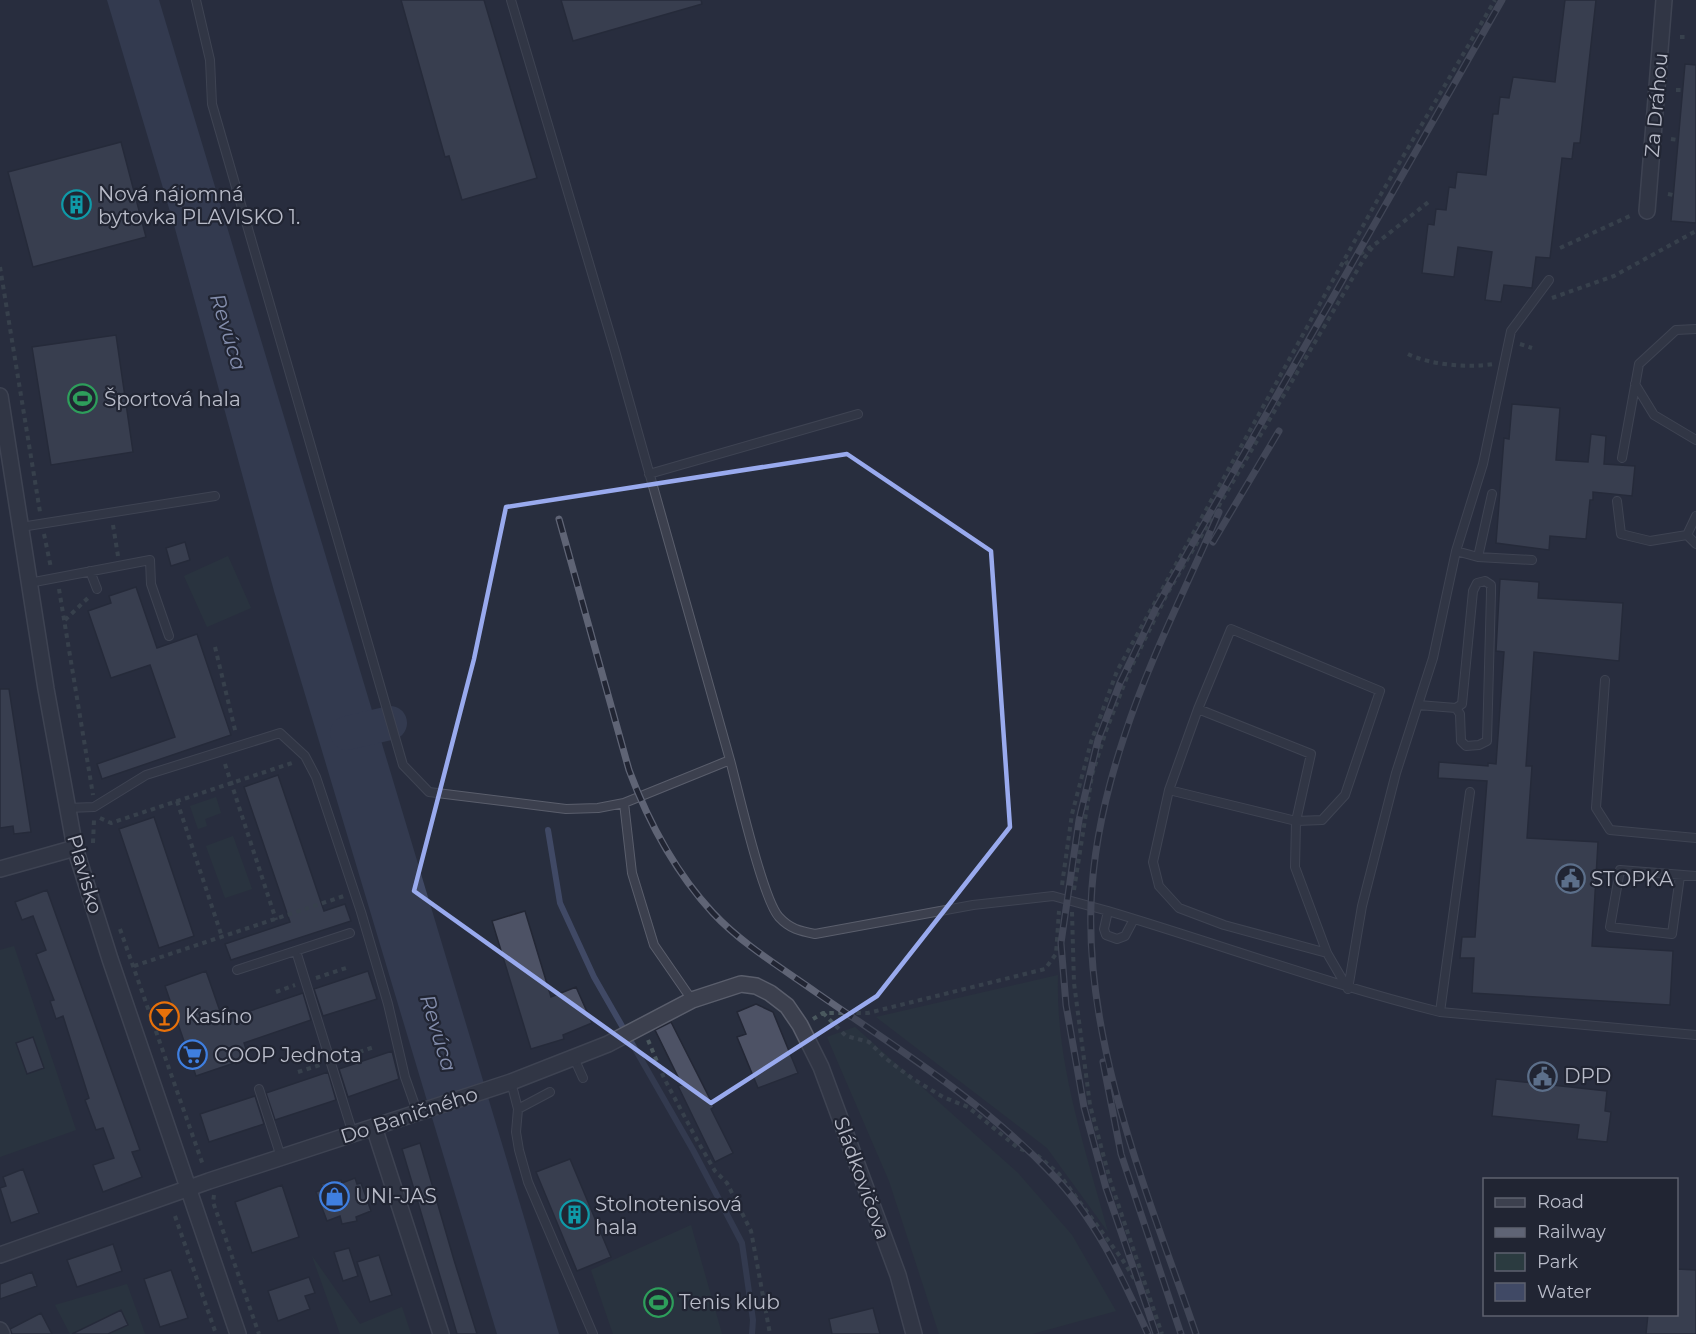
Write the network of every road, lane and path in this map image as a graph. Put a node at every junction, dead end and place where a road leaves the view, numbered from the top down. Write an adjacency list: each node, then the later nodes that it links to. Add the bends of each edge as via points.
1 (196, 0): 57 (lane, via 208,49 212,104 403,765 429,792 566,809)
2 (511, 0): 26 (lane)
3 (1495, 0): 15 (path)
4 (1664, 0): 12 (street, Za Dráhou)
5 (1680, 37): 6 (path)
6 (1687, 37)
7 (1676, 90): 8 (path)
8 (1682, 90)
9 (1671, 139): 10 (path)
10 (1678, 140)
11 (1431, 201): 15 (path)
12 (1647, 211): 14 (path)
13 (1696, 231): 17 (path, via 1614,276)
14 (1560, 248)
15 (1342, 265): 67 (path, via 1117,671 1091,742 1072,814)
16 (1549, 280): 17 (lane)
17 (1532, 304): 20 (lane, via 1511,331)
18 (1696, 329): 21 (lane, via 1676,330 1646,357 1639,364)
19 (1408, 354): 20 (path, via 1463,365)
20 (1503, 361): 35 (lane, via 1483,464)
21 (1635, 384): 24 (lane, via 1654,415); 25 (lane)
22 (0, 396): 32 (street, Plavisko)
23 (858, 414): 26 (lane)
24 (1696, 440)
25 (1622, 458)
26 (649, 474): 52 (lane)
27 (1492, 494): 36 (lane)
28 (215, 496): 30 (lane)
29 (1617, 501): 33 (lane, via 1621,534 1650,541)
30 (111, 513): 32 (lane); 38 (path)
31 (1696, 516): 33 (lane)
32 (21, 527): 40 (street, Plavisko)
33 (1687, 535): 34 (lane)
34 (1696, 544)
35 (1456, 551): 36 (lane); 46 (lane, via 1433,658)
36 (1478, 557): 37 (lane)
37 (1532, 560)
38 (119, 565): 39 (lane); 43 (lane, via 150,560 151,584)
39 (90, 571): 40 (lane); 41 (lane)
40 (29, 582): 58 (street, Plavisko)
41 (97, 589): 42 (path)
42 (65, 620)
43 (169, 636)
44 (215, 647): 49 (path)
45 (1605, 680): 61 (lane, via 1596,808 1610,830)
46 (1418, 705): 47 (lane); 77 (lane, via 1362,906)
47 (1456, 708): 47 (lane, via 1460,714 1461,741 1467,746 1487,741 1491,585 1485,581 1477,583 1473,591 1462,704)
48 (1198, 709): 54 (lane); 60 (lane, via 1311,754); 60 (lane, via 1231,629 1380,691 1345,795 1322,820)
49 (239, 745): 50 (lane); 51 (lane, via 280,733)
50 (223, 750): 53 (path); 58 (lane, via 146,775 94,807)
51 (308, 760): 53 (path); 66 (lane)
52 (729, 760): 57 (lane); 67 (lane, via 766,889 777,915 794,930 815,934 974,905)
53 (231, 783): 56 (path); 70 (path)
54 (1169, 790): 60 (lane); 74 (lane, via 1153,862 1159,886 1179,908 1224,925)
55 (1470, 792): 79 (lane)
56 (177, 801): 59 (path, via 111,823); 72 (path)
57 (624, 803): 78 (lane, via 632,873 654,945)
58 (67, 808): 62 (street, Plavisko)
59 (94, 815)
60 (1296, 821): 74 (lane, via 1295,867)
61 (1696, 838)
62 (75, 848): 63 (street); 94 (street, Plavisko)
63 (0, 869)
64 (1680, 876): 64 (lane, via 1620,870 1610,927 1672,934); 65 (lane)
65 (1696, 876)
66 (354, 892): 70 (path); 90 (lane)
67 (1060, 898): 68 (lane); 80 (path, via 1056,954 1045,969 868,1013)
68 (1108, 911): 69 (lane); 69 (lane, via 1104,929 1110,938 1125,936)
69 (1134, 919): 77 (lane)
70 (276, 920): 72 (path)
71 (350, 933): 73 (lane)
72 (222, 937): 75 (path)
73 (296, 951): 76 (lane); 92 (lane)
74 (1328, 953): 77 (lane)
75 (134, 966)
76 (237, 970)
77 (1348, 989): 79 (lane)
78 (692, 1000): 81 (street, Do Baničného, via 727,987 756,986 787,1006); 82 (street, Do Baničného)
79 (1440, 1012): 83 (lane)
80 (823, 1014): 81 (path); 97 (path, via 846,1036 869,1042 913,1079 968,1107 1018,1148 1037,1155 1059,1174)
81 (800, 1025): 103 (street, Sládkovičova, via 821,1067 898,1275)
82 (640, 1028): 84 (street, Do Baničného); 102 (path, via 751,1231)
83 (1696, 1035)
84 (574, 1058): 85 (lane); 86 (street, Do Baničného)
85 (583, 1078)
86 (511, 1082): 89 (lane); 90 (street, Do Baničného)
87 (258, 1089): 93 (lane)
88 (550, 1092): 89 (lane)
89 (518, 1109): 101 (lane, via 516,1132 528,1182)
90 (421, 1112): 91 (street, Do Baničného)
91 (374, 1127): 92 (street, Do Baničného); 100 (street)
92 (353, 1134): 93 (street, Do Baničného)
93 (281, 1157): 94 (street, Do Baničného)
94 (187, 1188): 96 (street, Do Baničného); 99 (street, Plavisko)
95 (175, 1216): 98 (path)
96 (0, 1255)
97 (1152, 1306)
98 (216, 1334)
99 (238, 1334)
100 (441, 1334)
101 (593, 1334)
102 (770, 1334)
103 (914, 1334)

